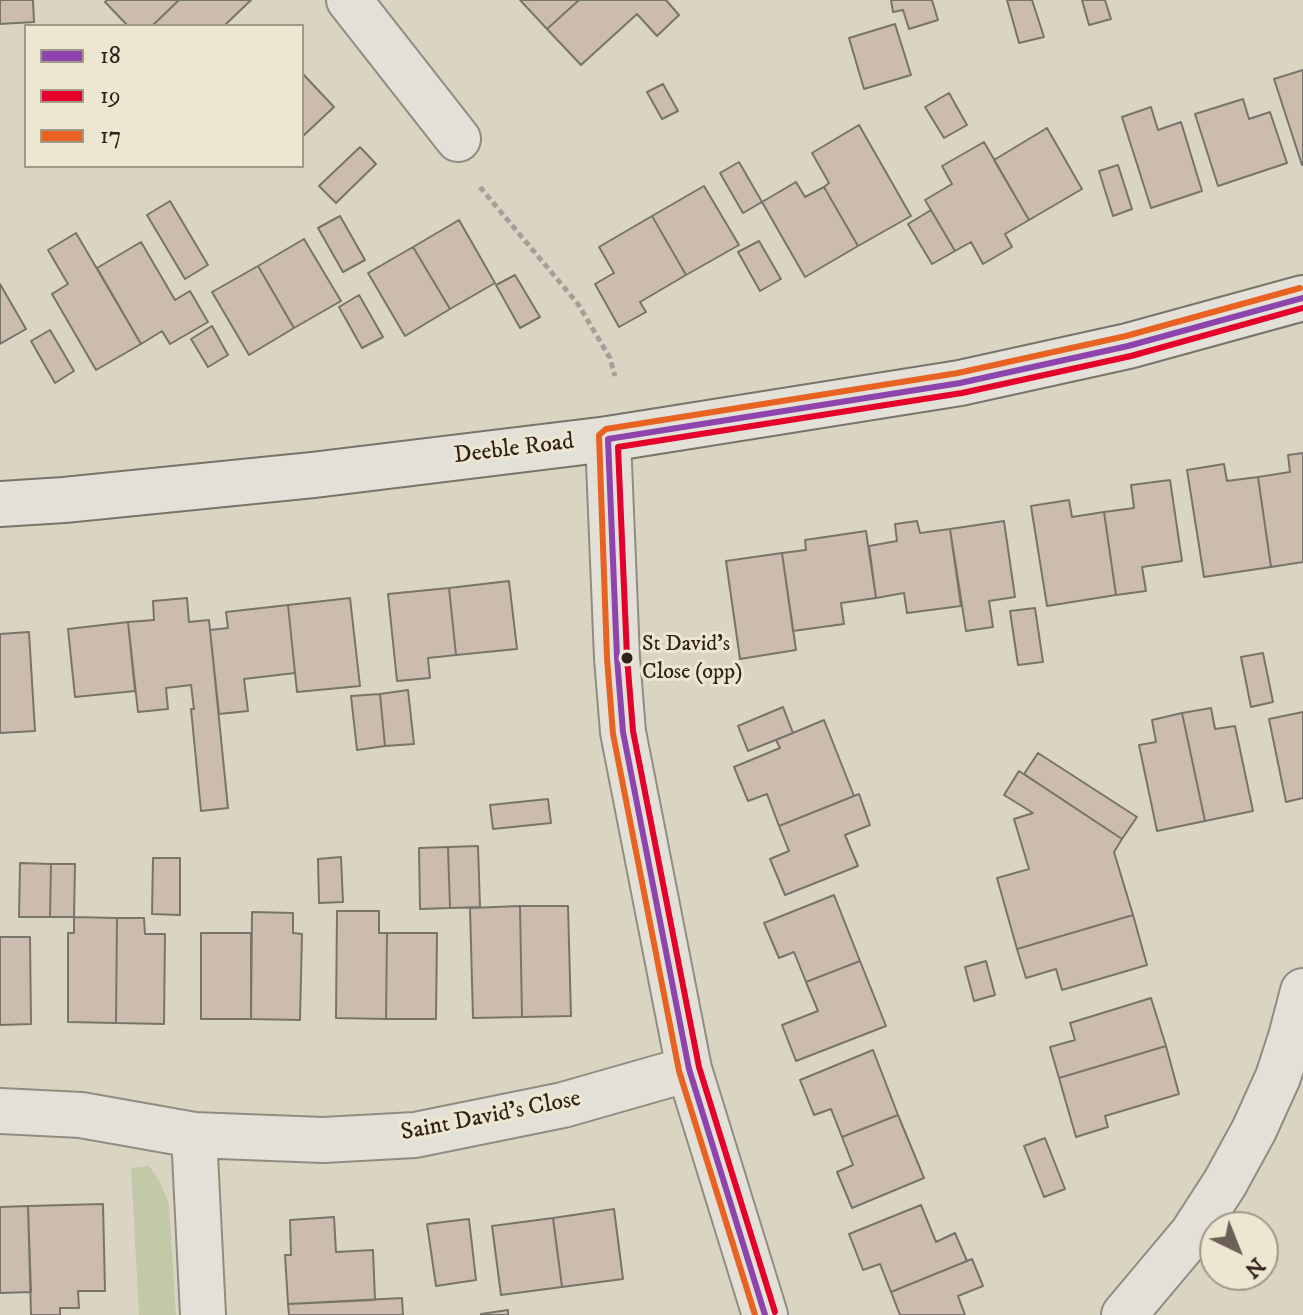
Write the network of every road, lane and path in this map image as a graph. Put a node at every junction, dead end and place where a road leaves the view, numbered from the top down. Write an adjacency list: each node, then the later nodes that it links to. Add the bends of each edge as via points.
1 (349, 0): 2 (street)
2 (458, 139): 4 (path, via 459,162 578,304)
3 (1303, 298): 5 (street, Deeble Road, via 1128,346 960,383)
4 (615, 376)
5 (608, 439): 6 (street, Deeble Road, via 313,475); 8 (street, via 623,732)
6 (0, 504)
7 (1303, 991): 13 (street, via 1278,1077 1225,1183 1192,1234)
8 (689, 1069): 10 (street, Saint David's Close, via 563,1105 415,1135 323,1140); 12 (street)
9 (0, 1111): 10 (street, Saint David's Close, via 81,1115)
10 (194, 1135): 11 (street)
11 (203, 1315)
12 (765, 1315)
13 (1124, 1315)

